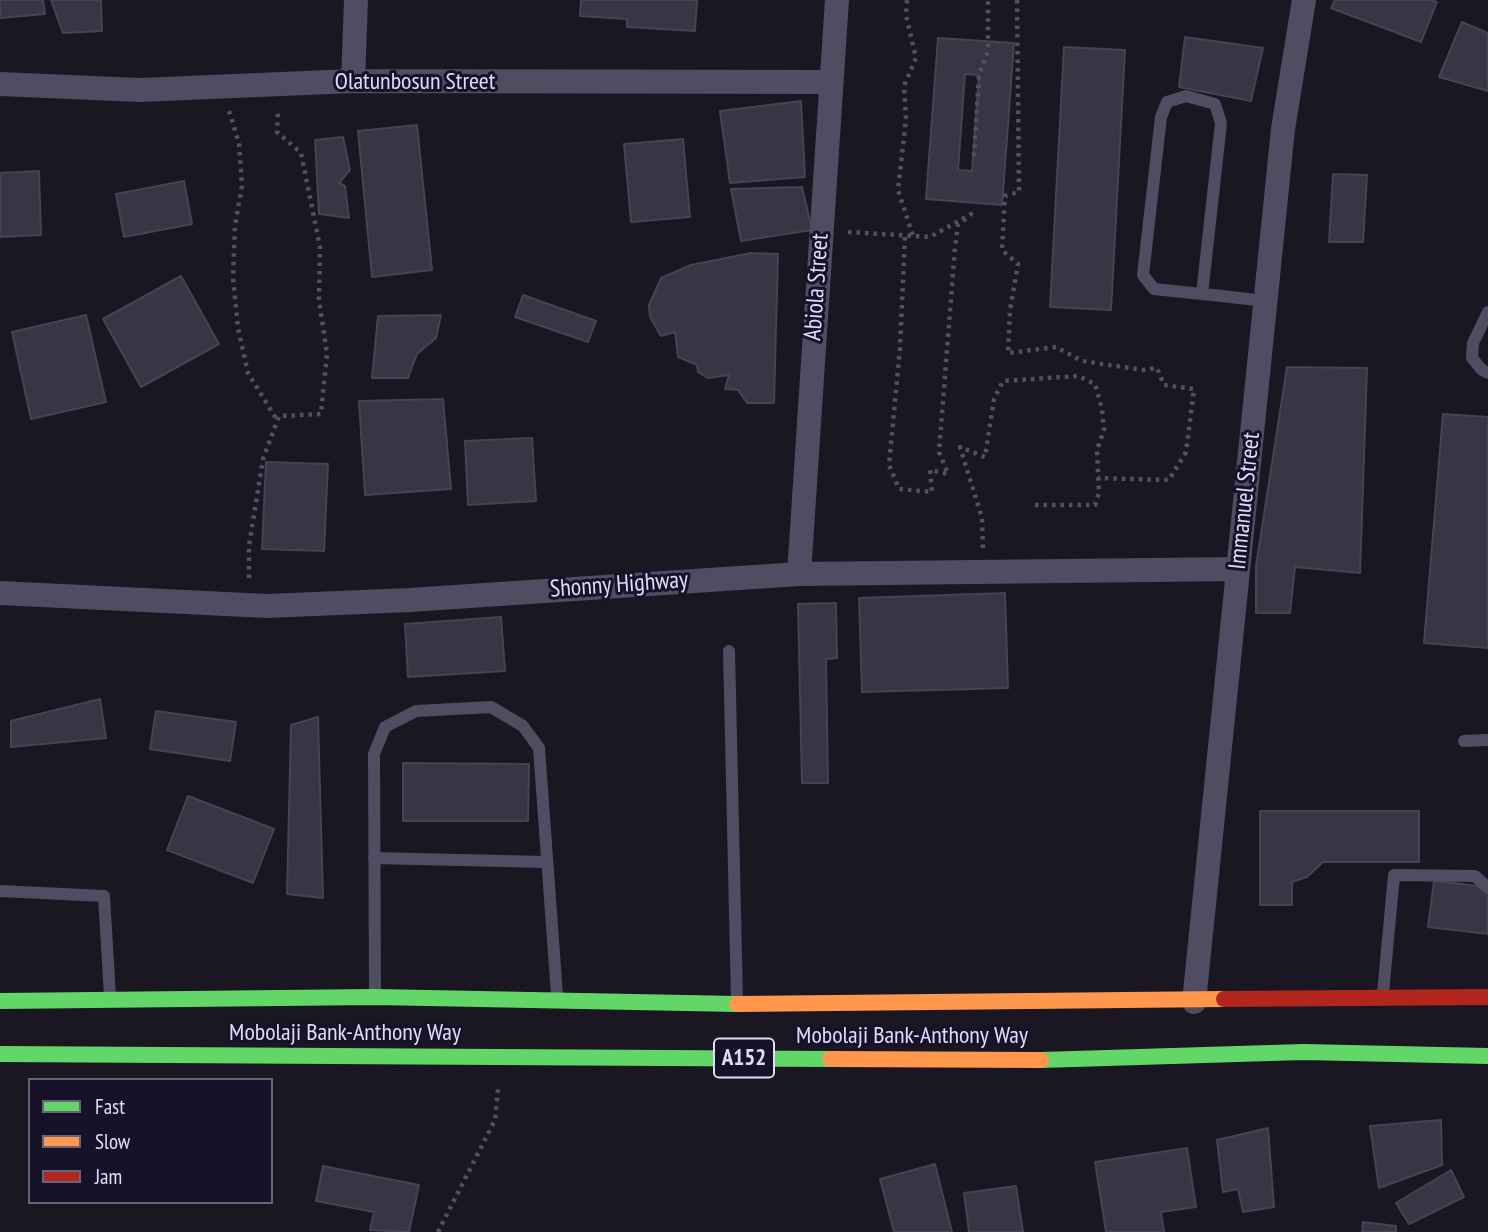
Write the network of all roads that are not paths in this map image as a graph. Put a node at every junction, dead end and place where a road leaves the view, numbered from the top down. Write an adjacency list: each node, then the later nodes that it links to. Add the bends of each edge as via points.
1 (356, 0): 4 (street)
2 (837, 0): 5 (street, Abiola Street)
3 (1304, 0): 8 (street, Immanuel Street, via 1283,129)
4 (352, 81): 5 (street, Olatunbosun Street); 6 (street, Olatunbosun Street, via 140,90)
5 (830, 82): 12 (street, Abiola Street)
6 (0, 84)
7 (1202, 294): 7 (lane, via 1154,289 1143,275 1161,117 1167,102 1186,96 1215,104 1221,123); 8 (lane)
8 (1265, 301): 11 (street, Immanuel Street)
9 (1488, 312): 10 (lane, via 1473,343 1472,358)
10 (1488, 373)
11 (1238, 569): 12 (street, Shonny Highway); 27 (street, Immanuel Street)
12 (799, 574): 13 (street, Shonny Highway, via 249,606)
13 (0, 593)
14 (729, 651): 28 (lane)
15 (1488, 740): 16 (lane)
16 (1464, 741)
17 (374, 858): 18 (lane); 18 (lane, via 374,754 386,727 416,711 491,707 523,726 539,748); 21 (lane)
18 (545, 862): 23 (lane)
19 (1488, 888): 25 (lane, via 1475,876 1394,875)
20 (0, 891): 24 (lane, via 104,895)
21 (375, 997): 23 (main road, Mobolaji Bank-Anthony Way / A152); 24 (main road, Mobolaji Bank-Anthony Way / A152)
22 (1488, 997): 25 (main road, Mobolaji Bank-Anthony Way / A152)
23 (558, 999): 28 (main road, Mobolaji Bank-Anthony Way / A152)
24 (110, 1000): 26 (main road, Mobolaji Bank-Anthony Way / A152)
25 (1382, 1000): 27 (main road, Mobolaji Bank-Anthony Way / A152)
26 (0, 1002)
27 (1194, 1002): 28 (main road, Mobolaji Bank-Anthony Way / A152)
28 (737, 1004)
29 (0, 1054): 30 (main road, Mobolaji Bank-Anthony Way / A152, via 1024,1060 1303,1052)
30 (1488, 1056)

